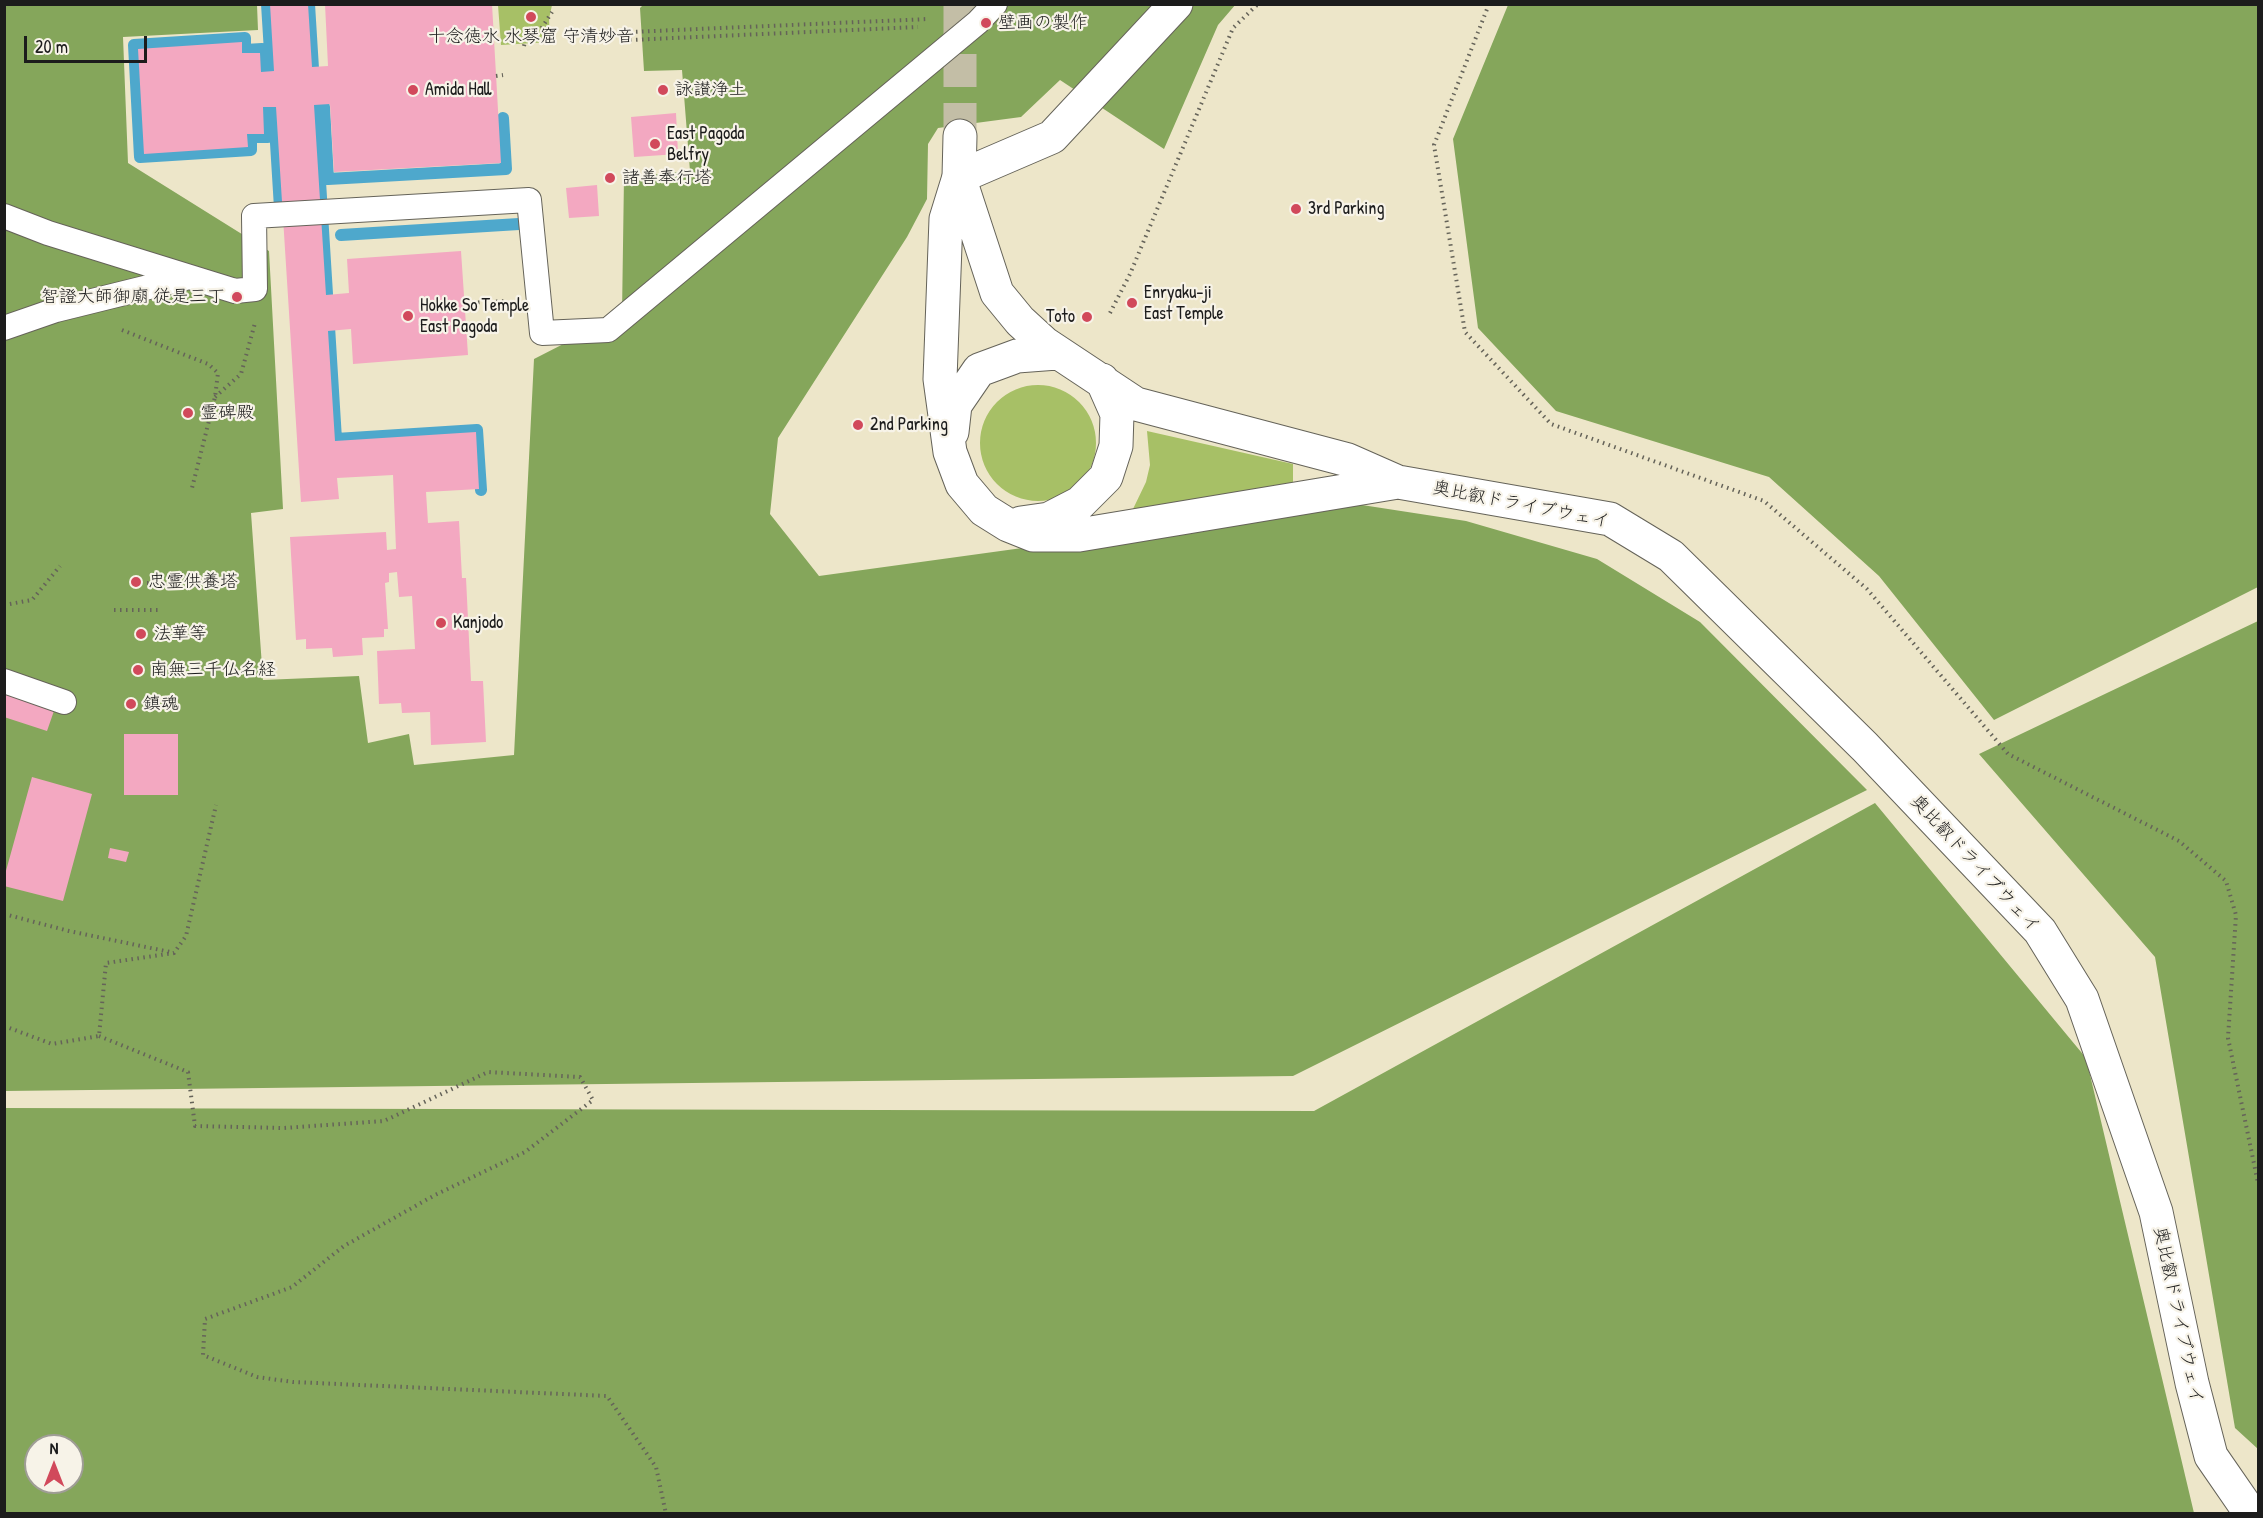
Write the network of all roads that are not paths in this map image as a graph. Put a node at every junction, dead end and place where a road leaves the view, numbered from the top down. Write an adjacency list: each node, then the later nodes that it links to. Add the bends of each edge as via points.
1 (995, 4): 6 (lane, via 955,22 608,330 542,333 529,200 254,216 255,289 235,291)
2 (1176, 4): 4 (street, via 1052,136)
3 (960, 136): 4 (street, 奥比叡ドライブウェイ)
4 (959, 177): 8 (street, 奥比叡ドライブウェイ, via 997,293 1020,321); 10 (street, 奥比叡ドライブウェイ, via 946,219 940,379)
5 (4, 216): 6 (lane)
6 (189, 277): 7 (lane, via 61,308)
7 (4, 328)
8 (1057, 353): 9 (street, 奥比叡ドライブウェイ); 10 (street, 奥比叡ドライブウェイ, via 1017,356 980,370 955,405)
9 (1102, 380): 11 (street, 奥比叡ドライブウェイ, via 1136,404 1348,460); 12 (street, via 1117,414 1116,446 1106,477 1080,503 1049,519)
10 (950, 452): 12 (street, 奥比叡ドライブウェイ, via 962,484 984,510)
11 (1398, 482): 12 (street, 奥比叡ドライブウェイ, via 1079,535 1033,535); 15 (street, 奥比叡ドライブウェイ, via 1610,519 1671,556 1865,747 2040,931 2082,999 2156,1212 2211,1456)
12 (1008, 525)
13 (4, 681): 14 (lane)
14 (64, 702)
15 (2251, 1514)

